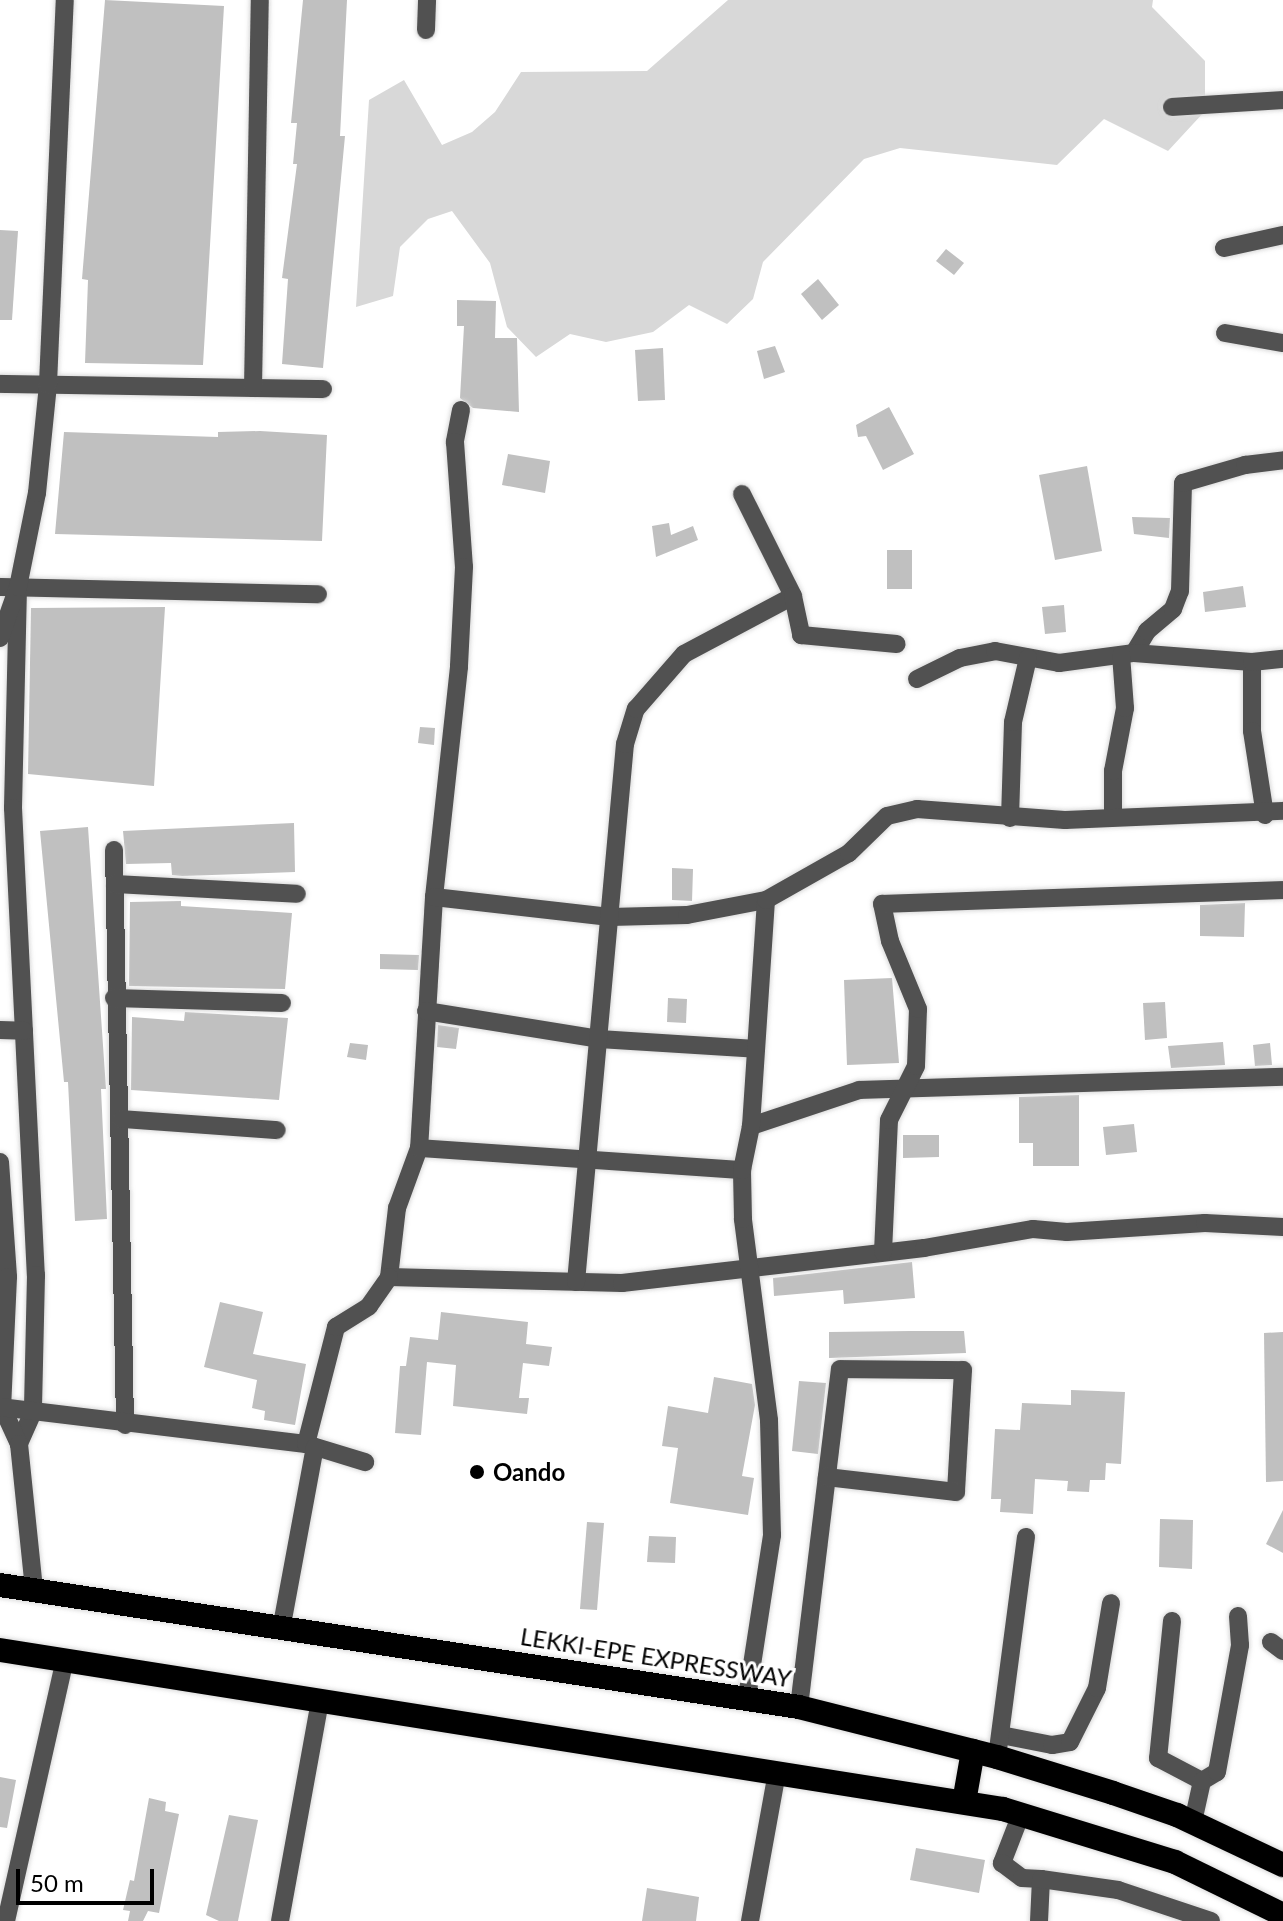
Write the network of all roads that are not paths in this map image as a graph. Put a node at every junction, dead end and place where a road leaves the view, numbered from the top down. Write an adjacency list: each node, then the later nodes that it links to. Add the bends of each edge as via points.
1 (65, 0): 12 (street)
2 (260, 0): 13 (street)
3 (427, 0): 4 (street)
4 (426, 30)
5 (1283, 100): 6 (street)
6 (1172, 107)
7 (1283, 235): 8 (street)
8 (1224, 248)
9 (1225, 333): 10 (street)
10 (1283, 343)
11 (0, 384): 12 (street)
12 (48, 384): 13 (street); 18 (street, via 37,493)
13 (253, 388): 14 (street)
14 (323, 389)
15 (461, 410): 35 (street, via 455,442 464,567 461,632)
16 (1283, 460): 23 (street, via 1183,483 1180,591 1173,609)
17 (742, 494): 20 (street)
18 (9, 587): 19 (street); 21 (street); 42 (street)
19 (318, 594)
20 (793, 596): 22 (street, via 801,635); 37 (street, via 684,654 636,709 625,744)
21 (0, 638)
22 (897, 644)
23 (1128, 654): 24 (street, via 1059,663); 26 (street); 29 (street, via 1113,771)
24 (1028, 658): 27 (street, via 1010,652 978,653); 30 (street, via 1013,722)
25 (1283, 659): 26 (street)
26 (1252, 662): 28 (street, via 1252,731)
27 (917, 679)
28 (1274, 813): 29 (street)
29 (1113, 816): 30 (street)
30 (1010, 818): 36 (street, via 917,809 887,816 849,853)
31 (114, 850): 32 (street)
32 (115, 884): 34 (street); 38 (street)
33 (1283, 890): 46 (street, via 882,904 890,941 918,1009 916,1066)
34 (297, 894)
35 (434, 897): 37 (street); 40 (street)
36 (766, 900): 37 (street, via 687,915); 44 (street)
37 (610, 917): 43 (street)
38 (114, 998): 39 (street); 47 (street)
39 (282, 1003)
40 (426, 1011): 43 (street); 50 (street)
41 (0, 1030): 42 (street)
42 (24, 1031): 60 (street, via 36,1275)
43 (599, 1039): 44 (street); 52 (street)
44 (756, 1049): 48 (street)
45 (1283, 1077): 46 (street)
46 (906, 1090): 48 (street, via 859,1090); 55 (street, via 889,1120)
47 (122, 1119): 49 (street); 61 (street)
48 (751, 1126): 53 (street)
49 (277, 1130)
50 (419, 1148): 52 (street); 57 (street, via 397,1208)
51 (0, 1162): 59 (street, via 8,1277)
52 (584, 1163): 53 (street); 58 (street)
53 (742, 1170): 56 (street)
54 (1283, 1227): 55 (street, via 1205,1223 1067,1232 1033,1229)
55 (883, 1252): 56 (street)
56 (751, 1271): 58 (street); 75 (street, via 769,1420 772,1535)
57 (389, 1277): 58 (street); 63 (street, via 369,1306 336,1327)
58 (576, 1282)
59 (1, 1407): 60 (street); 62 (street)
60 (33, 1412): 61 (street); 62 (street)
61 (125, 1425): 63 (street)
62 (19, 1444): 68 (street)
63 (311, 1446): 64 (street); 72 (street)
64 (365, 1462)
65 (827, 1477): 65 (street, via 840,1369 963,1370 956,1492); 77 (street)
66 (1026, 1537): 78 (street)
67 (0, 1585): 68 (highway, LEKKI-EPE EXPRESSWAY)
68 (34, 1590): 72 (highway, LEKKI-EPE EXPRESSWAY)
69 (1111, 1603): 78 (street, via 1097,1688 1070,1742)
70 (1238, 1616): 80 (street, via 1240,1645 1217,1772)
71 (1172, 1621): 80 (street, via 1158,1758)
72 (281, 1630): 75 (highway, LEKKI-EPE EXPRESSWAY)
73 (0, 1650): 74 (highway)
74 (65, 1659): 76 (highway); 87 (street)
75 (747, 1697): 77 (highway, LEKKI-EPE EXPRESSWAY)
76 (320, 1700): 79 (highway); 88 (street)
77 (799, 1707): 78 (highway, LEKKI-EPE EXPRESSWAY)
78 (990, 1747): 81 (highway); 83 (highway, LEKKI-EPE EXPRESSWAY)
79 (777, 1772): 81 (highway); 89 (street)
80 (1202, 1781): 83 (street)
81 (964, 1802): 82 (highway)
82 (1021, 1814): 85 (street, via 1002,1863 1022,1878); 86 (highway, via 1175,1862)
83 (1193, 1822): 84 (highway, LEKKI-EPE EXPRESSWAY)
84 (1283, 1865)
85 (1041, 1879): 90 (street); 91 (street, via 1118,1890)
86 (1283, 1915)
87 (6, 1921)
88 (280, 1921)
89 (750, 1921)
90 (1039, 1921)
91 (1211, 1921)

